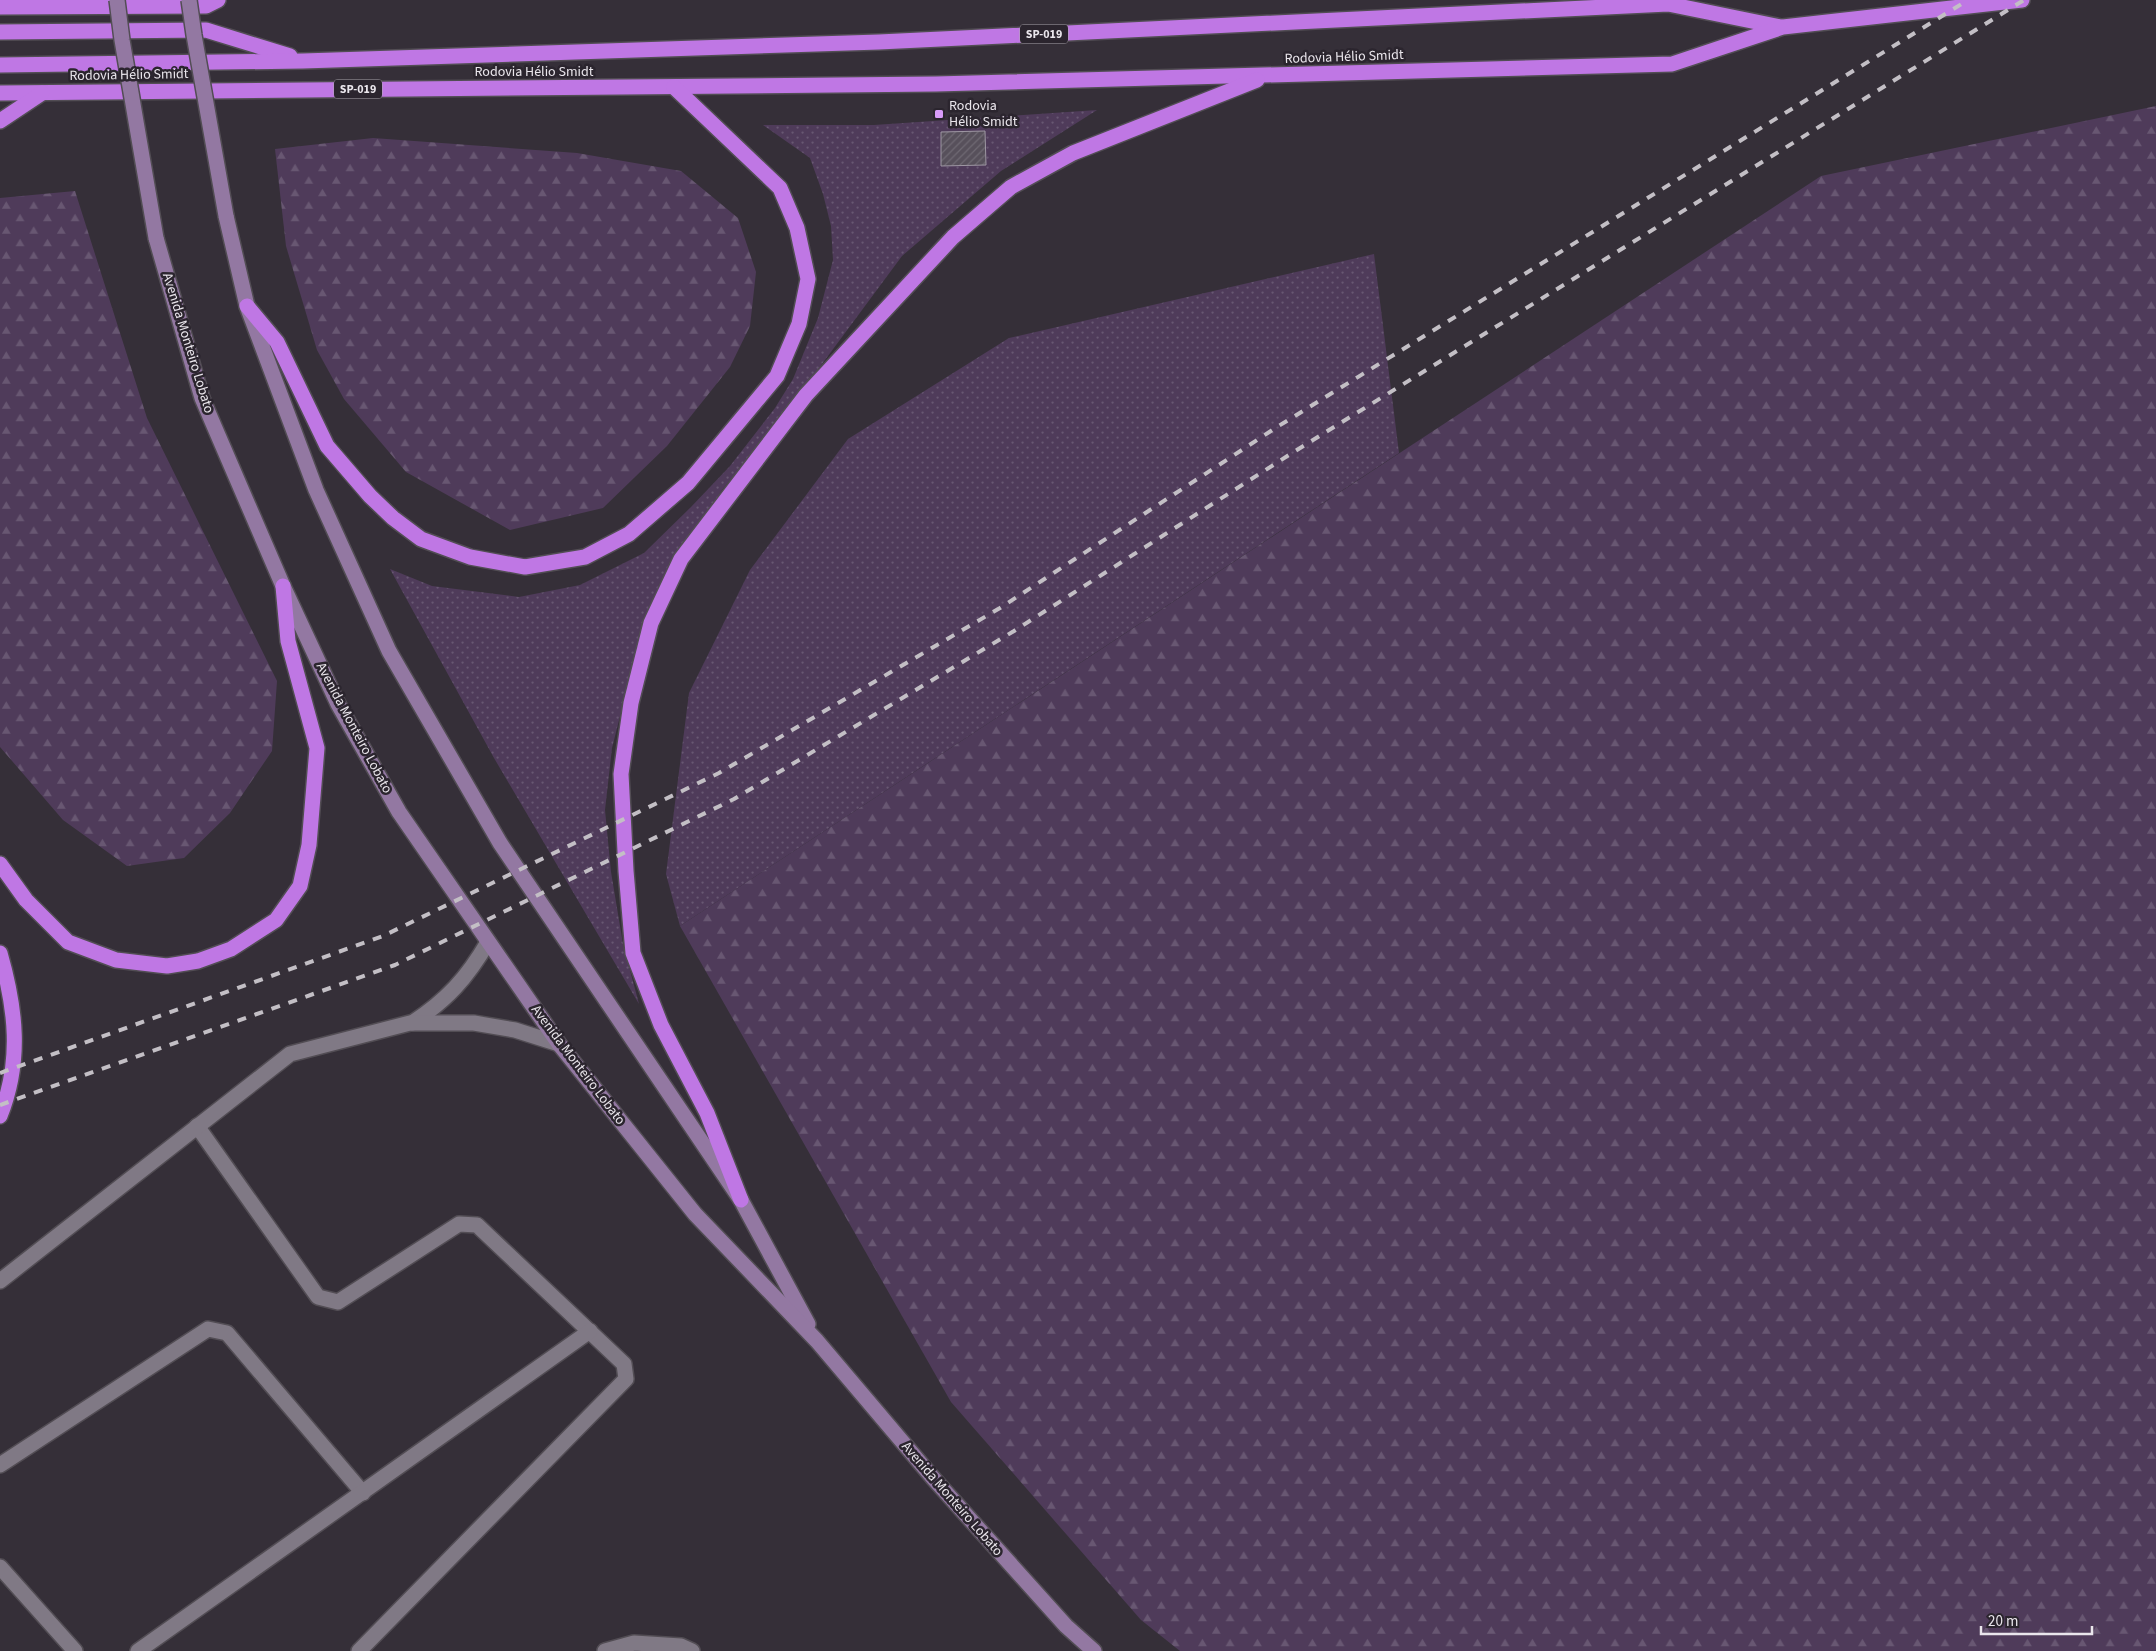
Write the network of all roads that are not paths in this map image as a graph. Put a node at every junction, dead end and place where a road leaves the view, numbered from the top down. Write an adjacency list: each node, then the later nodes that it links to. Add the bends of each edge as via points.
1 (117, 0): 16 (main road, Avenida Monteiro Lobato, bridge, via 156,238 202,398)
2 (189, 0): 15 (main road, Avenida Monteiro Lobato, bridge, via 226,216)
3 (218, 0): 5 (highway, via 206,6)
4 (2022, 0): 6 (highway, Rodovia Hélio Smidt / SP-019)
5 (0, 8)
6 (1783, 27): 8 (highway, Rodovia Hélio Smidt / SP-019, via 1668,4 879,42); 10 (highway, Rodovia Hélio Smidt / SP-019, via 1672,64)
7 (0, 32): 8 (highway, via 206,30)
8 (303, 61): 9 (highway, Rodovia Hélio Smidt / SP-019)
9 (0, 65)
10 (1266, 76): 11 (highway, Rodovia Hélio Smidt / SP-019); 24 (highway, via 1073,153 1011,187 953,237 806,395 682,559 651,623 631,703 621,774 633,954 661,1025 707,1113)
11 (674, 87): 13 (highway, Rodovia Hélio Smidt / SP-019); 15 (highway, via 780,188 797,228 808,279 800,324 777,376 688,482 629,534 585,557 525,567 470,557 421,539 370,496 327,446 277,342)
12 (0, 93): 13 (highway, Rodovia Hélio Smidt / SP-019)
13 (42, 93): 14 (highway)
14 (0, 120)
15 (247, 306): 24 (main road, Avenida Monteiro Lobato, via 316,490 388,651 500,843)
16 (284, 586): 17 (highway, via 288,641 317,748 309,845 300,886 276,920 231,948 198,961 167,966 116,960 68,942 26,900); 18 (main road, Avenida Monteiro Lobato, via 338,704 394,804)
17 (0, 864)
18 (488, 942): 20 (lane, via 473,968 455,989); 21 (main road, Avenida Monteiro Lobato)
19 (0, 953): 22 (highway, via 10,987 15,1051 9,1093)
20 (410, 1023): 21 (lane, via 474,1023 515,1030); 23 (lane, via 290,1054)
21 (559, 1044): 27 (main road, Avenida Monteiro Lobato, via 695,1214)
22 (0, 1116)
23 (197, 1126): 25 (lane); 26 (lane, via 318,1297 338,1302 459,1224 477,1225)
24 (741, 1200): 27 (main road, Avenida Monteiro Lobato)
25 (0, 1281)
26 (590, 1331): 29 (lane); 33 (lane, via 624,1364 626,1379)
27 (817, 1341): 36 (main road, Avenida Monteiro Lobato, via 933,1478 1066,1626)
28 (0, 1465): 29 (lane, via 208,1329 227,1333)
29 (363, 1493): 32 (lane)
30 (0, 1567): 31 (lane)
31 (75, 1651)
32 (138, 1651)
33 (359, 1651)
34 (605, 1651): 35 (lane, via 634,1642 681,1646)
35 (692, 1651)
36 (1094, 1651)

